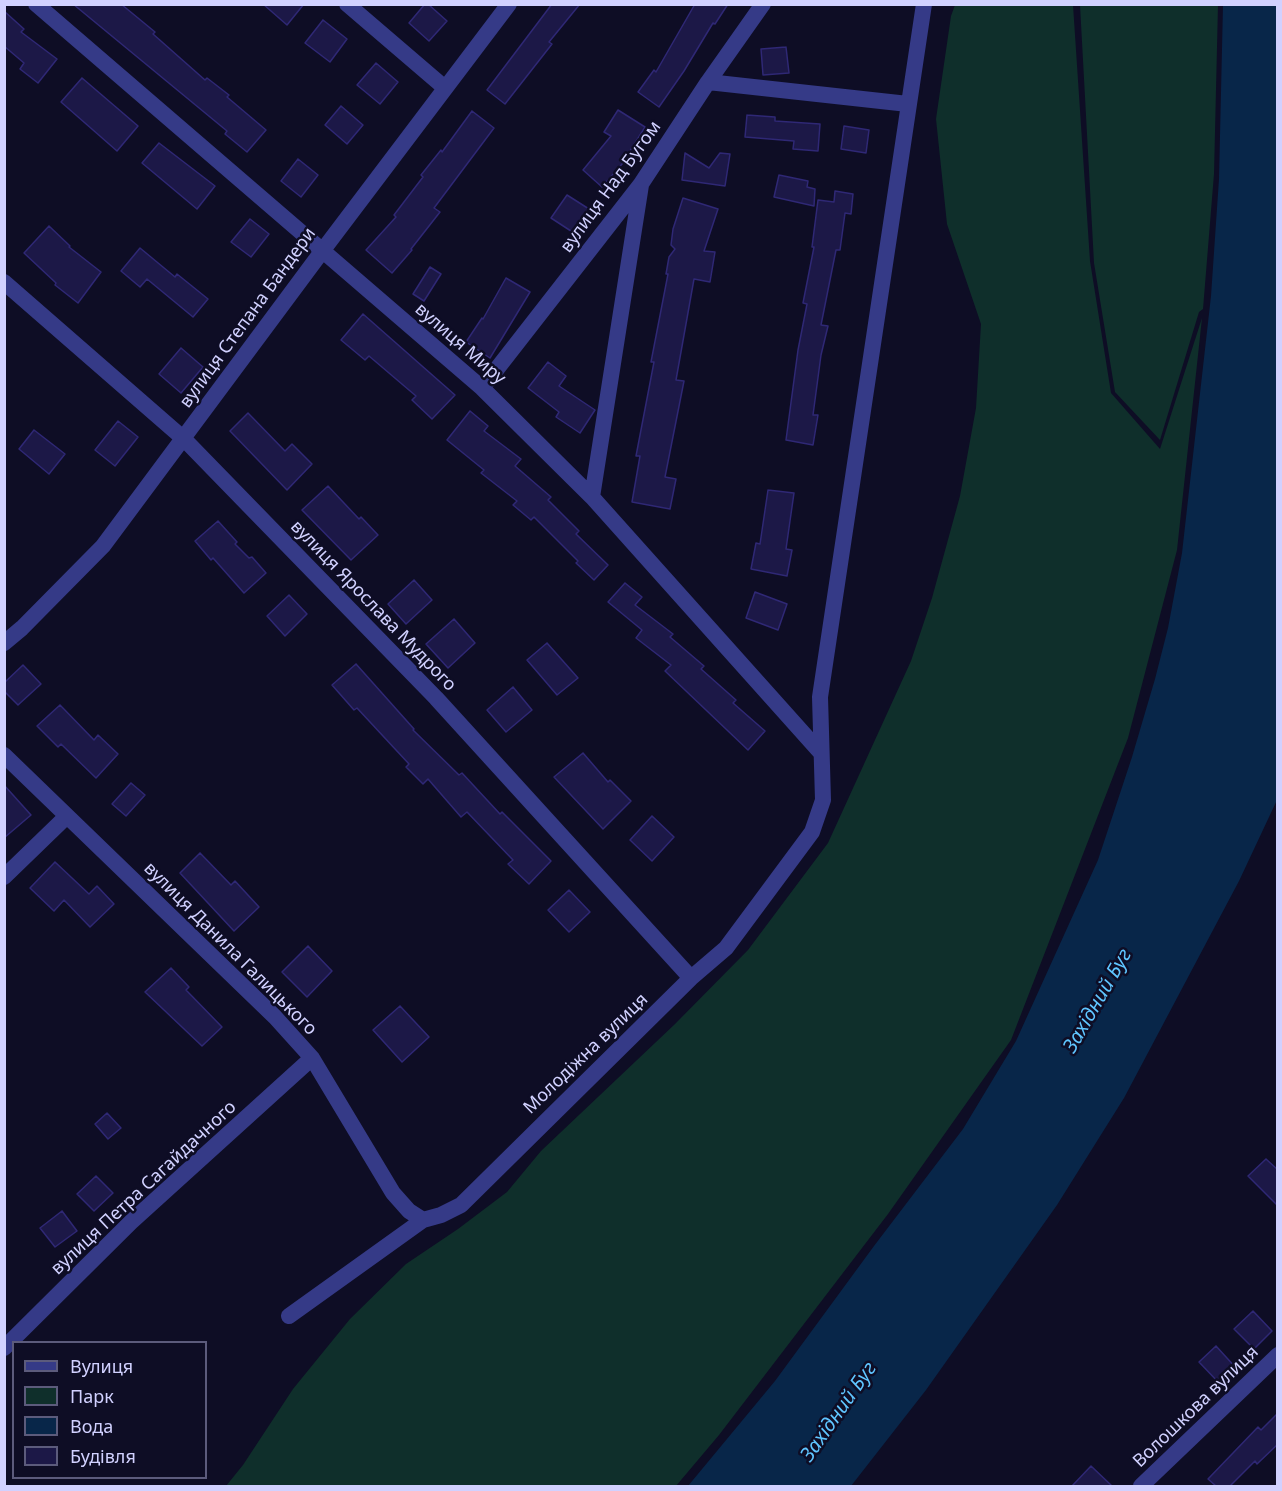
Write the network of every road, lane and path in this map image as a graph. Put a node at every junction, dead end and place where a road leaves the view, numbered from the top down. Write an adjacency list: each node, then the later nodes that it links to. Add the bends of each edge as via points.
1 (36, 4): 10 (street, вулиця Миру)
2 (347, 4): 7 (street)
3 (509, 4): 7 (street, вулиця Степана Бандери)
4 (764, 4): 6 (street, вулиця Над Бугом)
5 (924, 4): 8 (street, Молодіжна вулиця)
6 (708, 82): 8 (street); 9 (street, вулиця Над Бугом)
7 (445, 88): 10 (street, вулиця Степана Бандери)
8 (908, 104): 16 (street, Молодіжна вулиця, via 820,698)
9 (641, 184): 12 (street, вулиця Над Бугом); 14 (street)
10 (323, 250): 12 (street, вулиця Миру); 13 (street, вулиця Степана Бандери)
11 (4, 282): 13 (street, вулиця Ярослава Мудрого)
12 (482, 388): 14 (street, вулиця Миру)
13 (184, 439): 15 (street, вулиця Степана Бандери, via 103,546); 20 (street, вулиця Ярослава Мудрого, via 436,698)
14 (592, 497): 16 (street, вулиця Миру)
15 (4, 643)
16 (821, 753): 20 (street, Молодіжна вулиця, via 823,800 812,832 726,948)
17 (4, 754): 18 (street, вулиця Данила Галицького)
18 (67, 816): 19 (street); 21 (street, вулиця Данила Галицького, via 275,1017)
19 (4, 877)
20 (691, 978): 22 (street, Молодіжна вулиця, via 460,1205)
21 (312, 1058): 22 (street, вулиця Данила Галицького, via 393,1193); 24 (street, вулиця Петра Сагайдачного, via 131,1222)
22 (423, 1220): 23 (street, Молодіжна вулиця)
23 (290, 1316)
24 (4, 1348)
25 (1278, 1355): 26 (street, Волошкова вулиця)
26 (1141, 1486)

